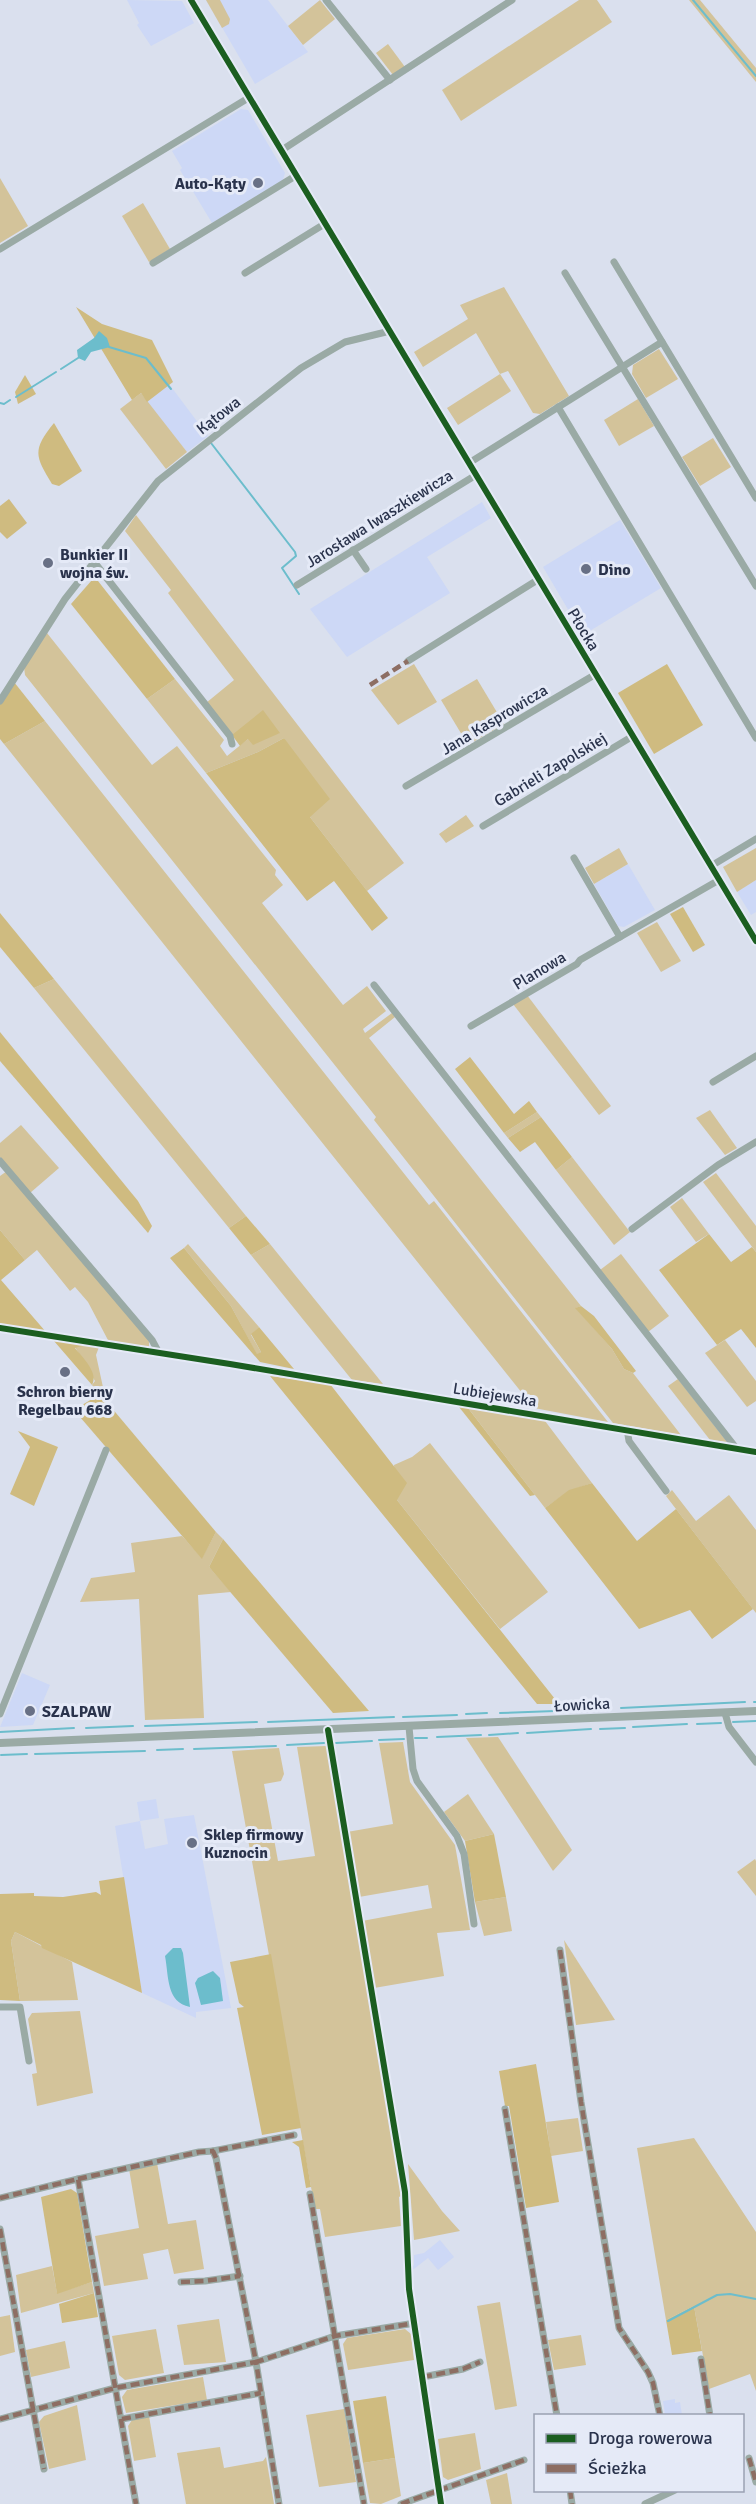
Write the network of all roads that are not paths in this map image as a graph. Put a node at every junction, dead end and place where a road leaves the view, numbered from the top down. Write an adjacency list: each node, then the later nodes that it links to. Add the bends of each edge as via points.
1 (191, 0): 5 (street, Płocka)
2 (326, 0): 4 (street)
3 (512, 0): 4 (street)
4 (390, 80): 6 (street)
5 (250, 97): 6 (street, Płocka); 9 (street)
6 (282, 150): 7 (street, Płocka)
7 (297, 175): 8 (street, Płocka); 11 (street)
8 (326, 223): 12 (street); 14 (street, Płocka)
9 (0, 249)
10 (614, 262): 15 (street)
11 (153, 263)
12 (245, 273)
13 (565, 273): 16 (street)
14 (390, 331): 18 (street, Płocka); 22 (street, Kątowa, via 345,342 315,358 175,466 151,490)
15 (662, 342): 16 (street); 20 (street)
16 (624, 367): 17 (street); 26 (street)
17 (558, 407): 18 (street); 31 (street)
18 (469, 463): 19 (street, Płocka)
19 (476, 475): 21 (street, Jarosława Iwaszkiewicza); 24 (street, Płocka)
20 (756, 498)
21 (353, 550): 23 (street); 25 (street, Jarosława Iwaszkiewicza)
22 (95, 563): 29 (street, Kątowa, via 64,599); 32 (street, via 230,736)
23 (366, 569)
24 (539, 579): 27 (street); 28 (street, Płocka)
25 (297, 585)
26 (756, 586)
27 (408, 661)
28 (596, 674): 30 (street, Płocka); 33 (street, Jana Kasprowicza)
29 (0, 701)
30 (633, 736): 34 (street, Gabrieli Zapolskiej); 37 (street, Płocka)
31 (756, 738)
32 (232, 744)
33 (406, 786)
34 (483, 826)
35 (756, 839): 37 (street)
36 (574, 858): 39 (street)
37 (711, 866): 38 (street, Płocka)
38 (719, 880): 39 (street, Planowa); 40 (street, Płocka)
39 (620, 937): 42 (street, Planowa)
40 (756, 941)
41 (374, 985): 51 (street)
42 (471, 1026)
43 (756, 1056): 44 (street)
44 (713, 1082)
45 (756, 1142): 47 (street)
46 (0, 1161): 49 (street)
47 (632, 1228)
48 (0, 1328): 49 (street, Lubiejewska)
49 (159, 1353): 50 (street, Lubiejewska)
50 (627, 1429): 51 (street, Lubiejewska); 54 (street, via 629,1441)
51 (736, 1449): 53 (street, Lubiejewska)
52 (106, 1450): 57 (street)
53 (756, 1452)
54 (666, 1491)
55 (756, 1711): 56 (street, Łowicka)
56 (725, 1713): 58 (street, Łowicka); 61 (street, via 729,1726)
57 (0, 1714)
58 (409, 1727): 59 (street, Łowicka); 62 (street, via 417,1781 457,1836 464,1854)
59 (328, 1730): 60 (street, Łowicka); 75 (street, via 405,2192)
60 (0, 1743)
61 (756, 1762)
62 (474, 1924)
63 (560, 1950): 85 (street, via 619,2328 648,2372)
64 (0, 2007): 65 (street, via 20,2007)
65 (29, 2061)
66 (505, 2109): 84 (street)
67 (294, 2135): 68 (street)
68 (213, 2151): 69 (street); 73 (street)
69 (78, 2179): 71 (street); 81 (street)
70 (310, 2194): 76 (street)
71 (0, 2198)
72 (0, 2229): 83 (street)
73 (240, 2276): 74 (street); 78 (street)
74 (181, 2282)
75 (414, 2323): 76 (street); 80 (street)
76 (335, 2336): 78 (street); 97 (street)
77 (701, 2359): 86 (street)
78 (256, 2362): 81 (street); 82 (street)
79 (480, 2362): 80 (street)
80 (423, 2377): 93 (street)
81 (115, 2388): 83 (street); 88 (street)
82 (261, 2393): 88 (street); 96 (street)
83 (32, 2412): 87 (street); 91 (street)
84 (557, 2414)
85 (660, 2414)
86 (710, 2414)
87 (0, 2419)
88 (122, 2419): 95 (street)
89 (749, 2458): 92 (street)
90 (524, 2460): 93 (street)
91 (44, 2469)
92 (756, 2482)
93 (439, 2490): 98 (street); 99 (street)
94 (672, 2492): 100 (street)
95 (136, 2504)
96 (279, 2504)
97 (364, 2504)
98 (401, 2504)
99 (441, 2504)
100 (645, 2504)

